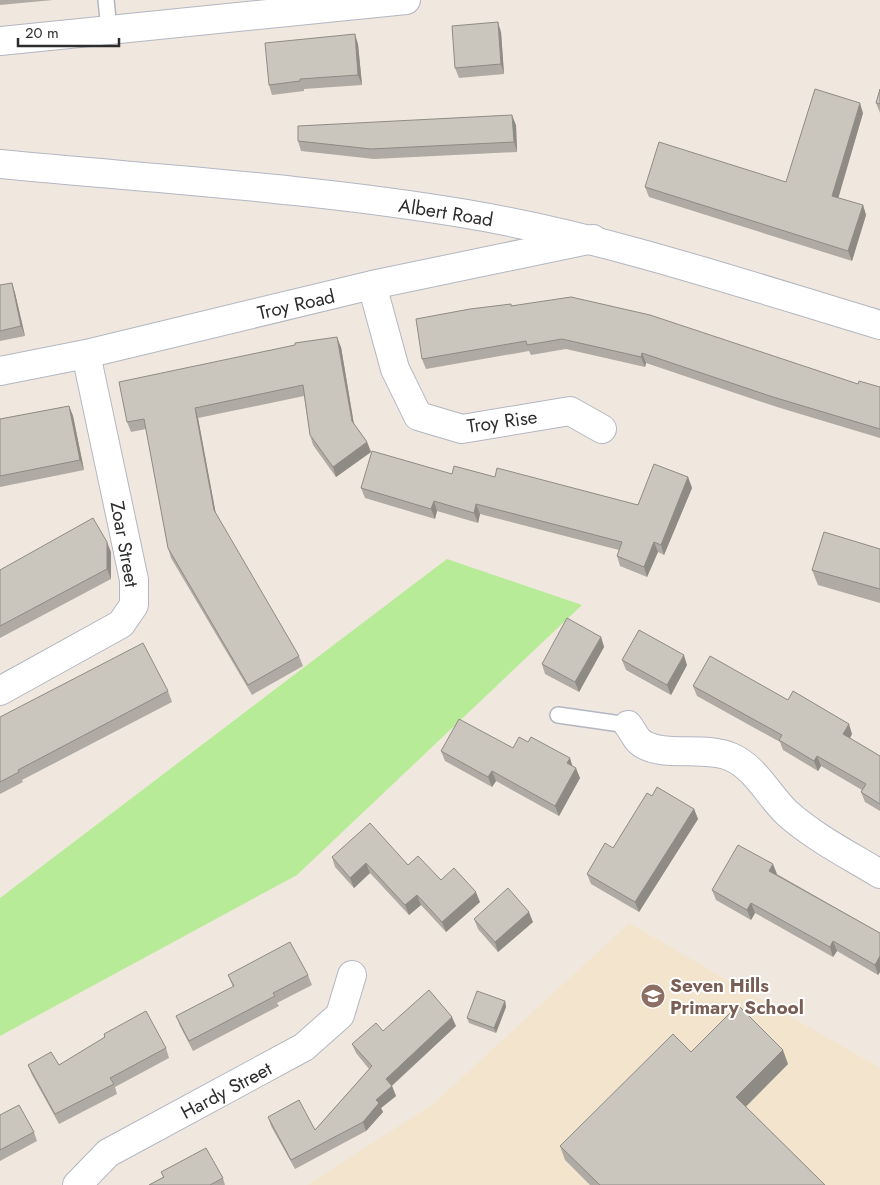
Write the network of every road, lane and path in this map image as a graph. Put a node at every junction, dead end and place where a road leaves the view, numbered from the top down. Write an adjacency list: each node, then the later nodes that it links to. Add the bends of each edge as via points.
1 (106, 0): 3 (lane)
2 (406, 0): 3 (street)
3 (109, 29): 4 (street)
4 (0, 41)
5 (0, 164): 6 (street, Albert Road, via 317,194 466,214)
6 (593, 239): 7 (street, Troy Road); 8 (street, Albert Road)
7 (372, 285): 9 (street, Troy Road); 11 (street, Troy Rise, via 395,369 418,416 462,429 570,410)
8 (880, 325)
9 (86, 354): 10 (street, Troy Road); 12 (street, Zoar Street, via 134,580 134,605 121,624)
10 (0, 371)
11 (602, 429)
12 (0, 691)
13 (558, 715): 14 (lane)
14 (628, 725): 15 (street, via 639,741 651,748 713,751 733,757 793,818)
15 (880, 874)
16 (352, 975): 17 (street, Hardy Street, via 340,1015 304,1047 108,1153)
17 (77, 1185)

